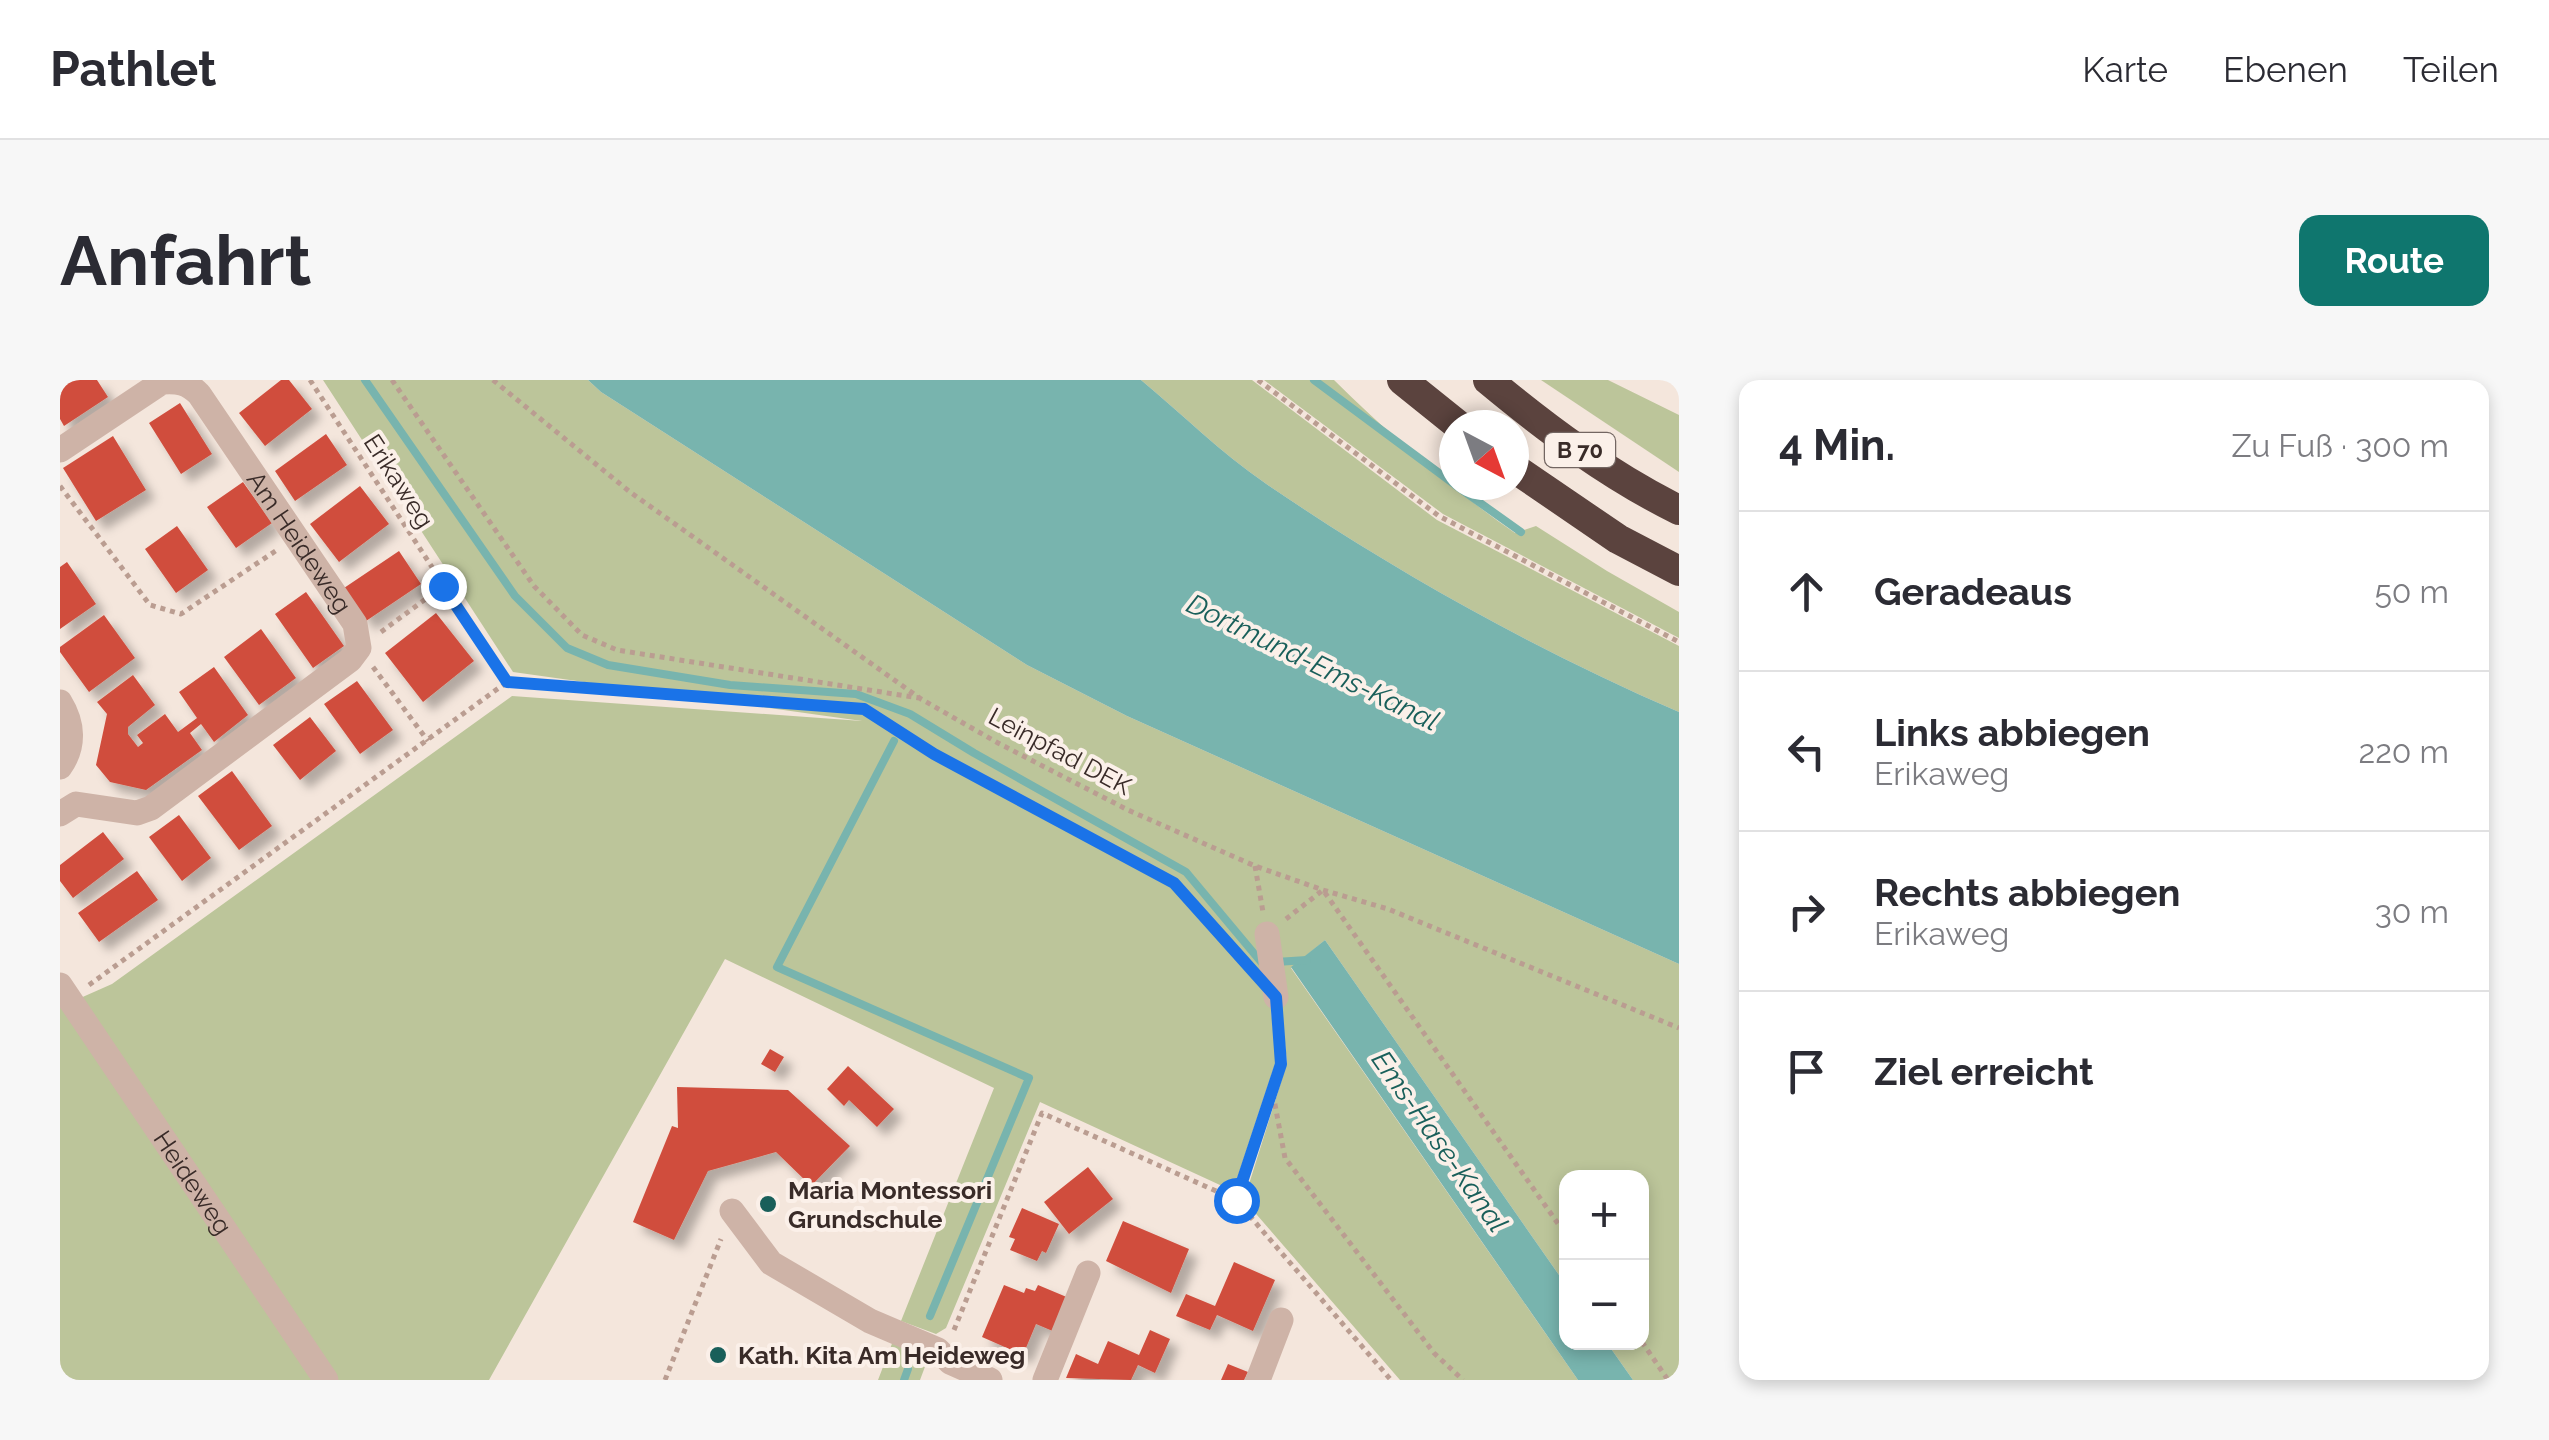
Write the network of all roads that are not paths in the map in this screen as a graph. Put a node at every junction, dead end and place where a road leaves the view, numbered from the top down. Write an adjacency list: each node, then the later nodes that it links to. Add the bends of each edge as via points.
1 (1402, 380): 3 (highway)
2 (1488, 380): 6 (highway, B 70, via 1540,423)
3 (1439, 410)
4 (60, 450): 11 (street, Am Heideweg, via 162,382 189,384 355,624 360,648 151,808)
5 (1529, 478): 7 (highway, B 70)
6 (1679, 510)
7 (1679, 572)
8 (60, 702): 9 (street, via 72,732)
9 (60, 767)
10 (60, 779): 11 (street)
11 (68, 809)
12 (1267, 934): 14 (street)
13 (65, 992): 19 (street, Heideweg)
14 (1276, 997)
15 (732, 1211): 18 (street, via 771,1263 870,1321 938,1350)
16 (1088, 1273): 21 (street)
17 (1281, 1320): 22 (street)
18 (946, 1371): 20 (street)
19 (326, 1380)
20 (990, 1380)
21 (1045, 1380)
22 (1258, 1380)

